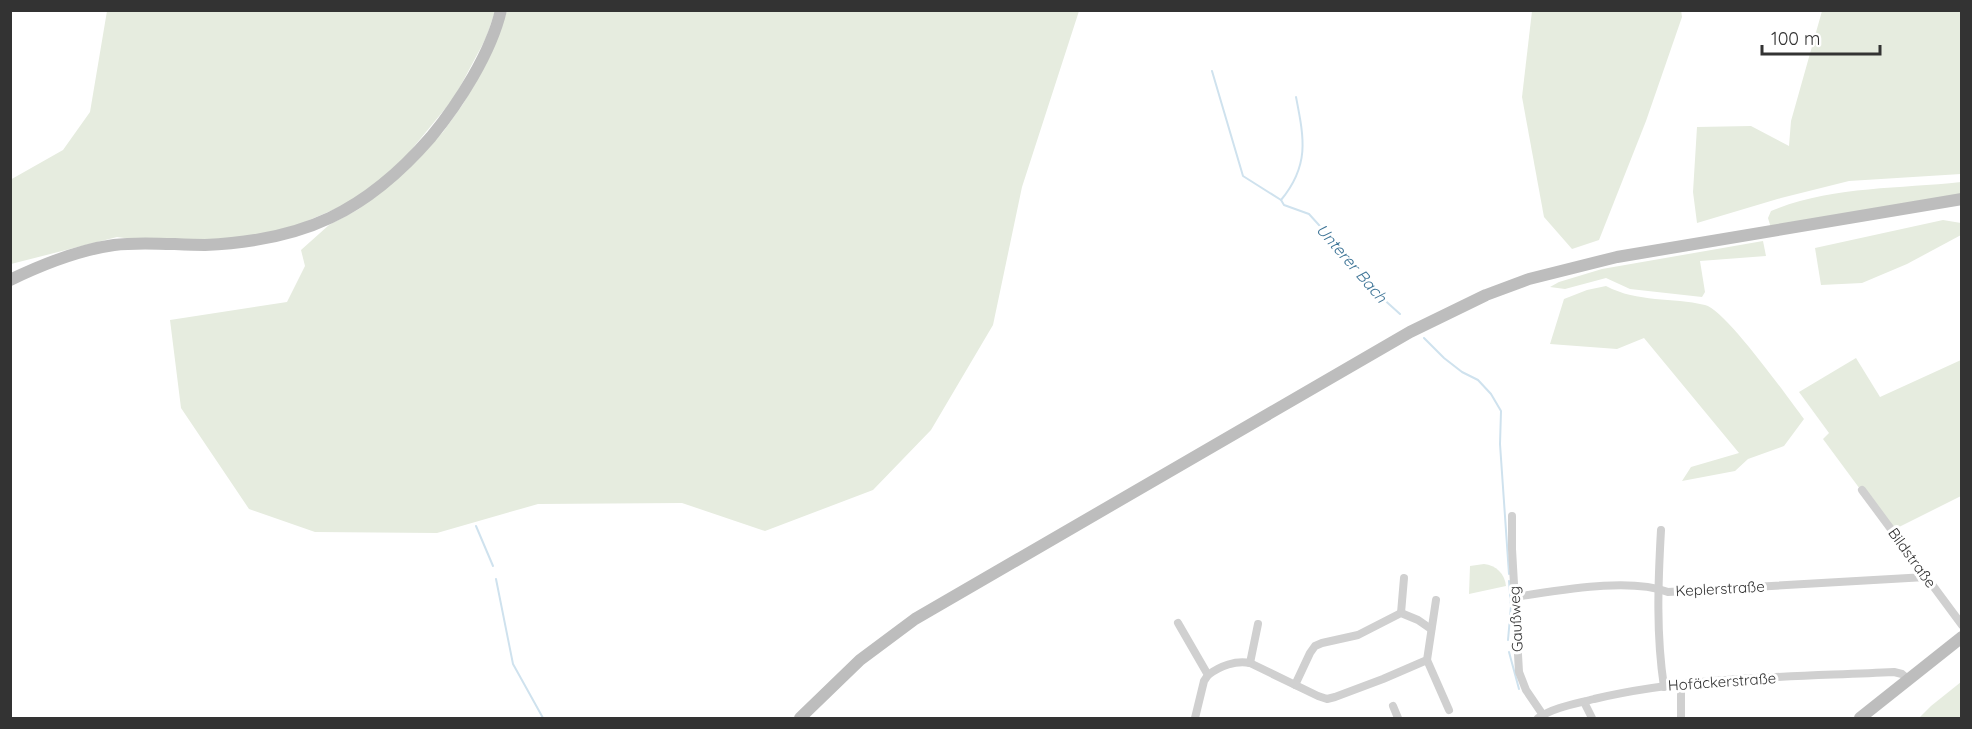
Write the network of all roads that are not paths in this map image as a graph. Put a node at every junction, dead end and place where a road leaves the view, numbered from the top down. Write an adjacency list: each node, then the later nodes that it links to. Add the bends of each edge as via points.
1 (501, 10): 3 (main road, via 477,69 440,126 381,187 346,209 312,227 276,237 242,243 113,245 81,251)
2 (1962, 199): 29 (main road, via 1617,257 1529,279 1455,309 915,620 860,660)
3 (15, 277)
4 (1862, 490): 7 (street, Bildstraße)
5 (1512, 516): 10 (street, Gaußweg)
6 (1661, 530): 9 (street)
7 (1926, 577): 9 (street, Keplerstraße, via 1703,591 1668,592); 15 (street, Bildstraße)
8 (1404, 578): 12 (street)
9 (1657, 588): 10 (street, Keplerstraße, via 1606,585); 24 (street)
10 (1514, 597): 28 (street, Gaußweg, via 1519,672)
11 (1436, 600): 16 (street)
12 (1401, 613): 16 (street); 22 (street, via 1358,635 1315,646)
13 (1178, 624): 20 (street)
14 (1258, 624): 19 (street)
15 (1962, 626)
16 (1431, 629): 18 (street)
17 (1962, 637): 21 (main road)
18 (1427, 660): 22 (street, via 1327,699); 27 (street)
19 (1250, 663): 20 (street, via 1241,661); 22 (street)
20 (1208, 675): 30 (street)
21 (1909, 680): 23 (street, Hofäckerstraße, via 1894,672); 34 (main road)
22 (1295, 685)
23 (1681, 685): 24 (street, Hofäckerstraße); 33 (street)
24 (1664, 687): 25 (street, Hofäckerstraße)
25 (1584, 702): 28 (street, Hofäckerstraße); 32 (street)
26 (1393, 706): 31 (street)
27 (1449, 710)
28 (1541, 717)
29 (800, 718)
30 (1195, 718)
31 (1398, 718)
32 (1592, 718)
33 (1681, 718)
34 (1860, 718)

